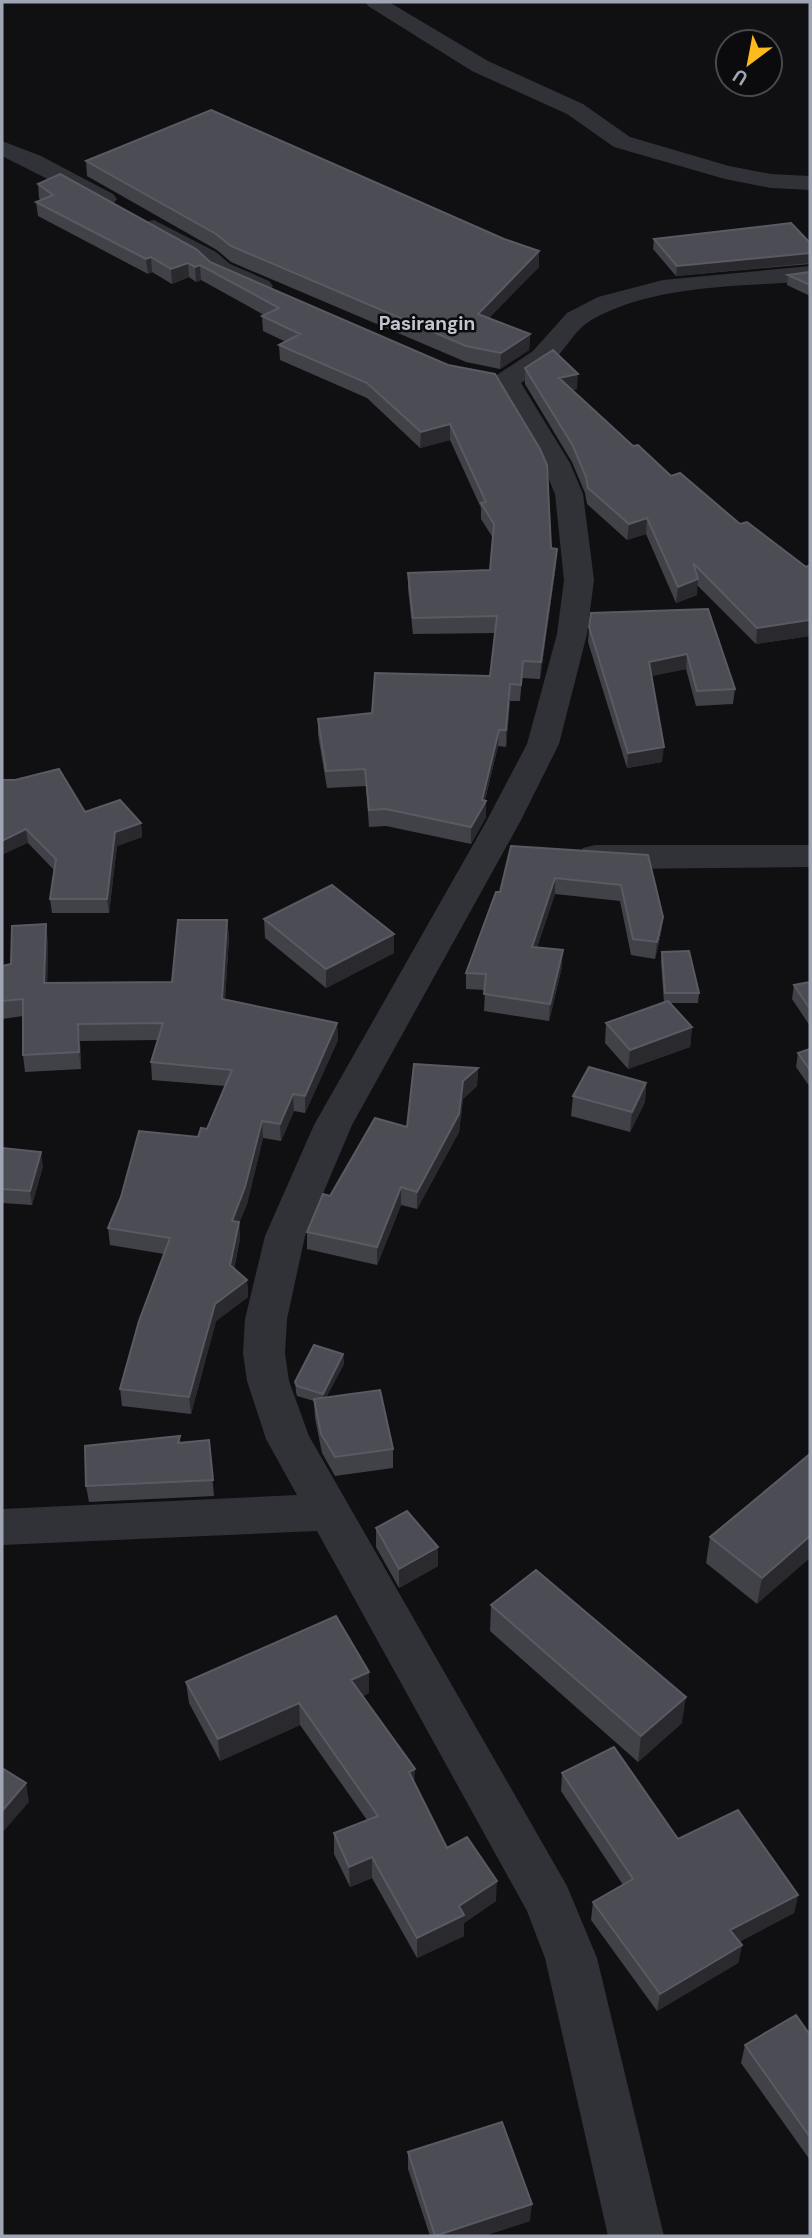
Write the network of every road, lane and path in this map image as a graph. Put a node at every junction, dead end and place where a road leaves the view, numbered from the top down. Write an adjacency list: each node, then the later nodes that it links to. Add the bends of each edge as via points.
1 (375, 2): 3 (street, via 442,46 575,109 622,142 725,172)
2 (2, 148): 5 (street, via 127,212 221,269)
3 (810, 183)
4 (810, 273): 8 (street, via 651,291 605,304 565,327 542,357 494,378 556,463 569,494 579,580 572,634 543,744 507,848 333,1125 285,1236 266,1319 268,1381 288,1439)
5 (280, 295)
6 (562, 852): 7 (street, via 620,858)
7 (810, 856)
8 (327, 1512): 9 (street); 10 (street, via 549,1902 585,2009)
9 (2, 1527)
10 (636, 2236)

